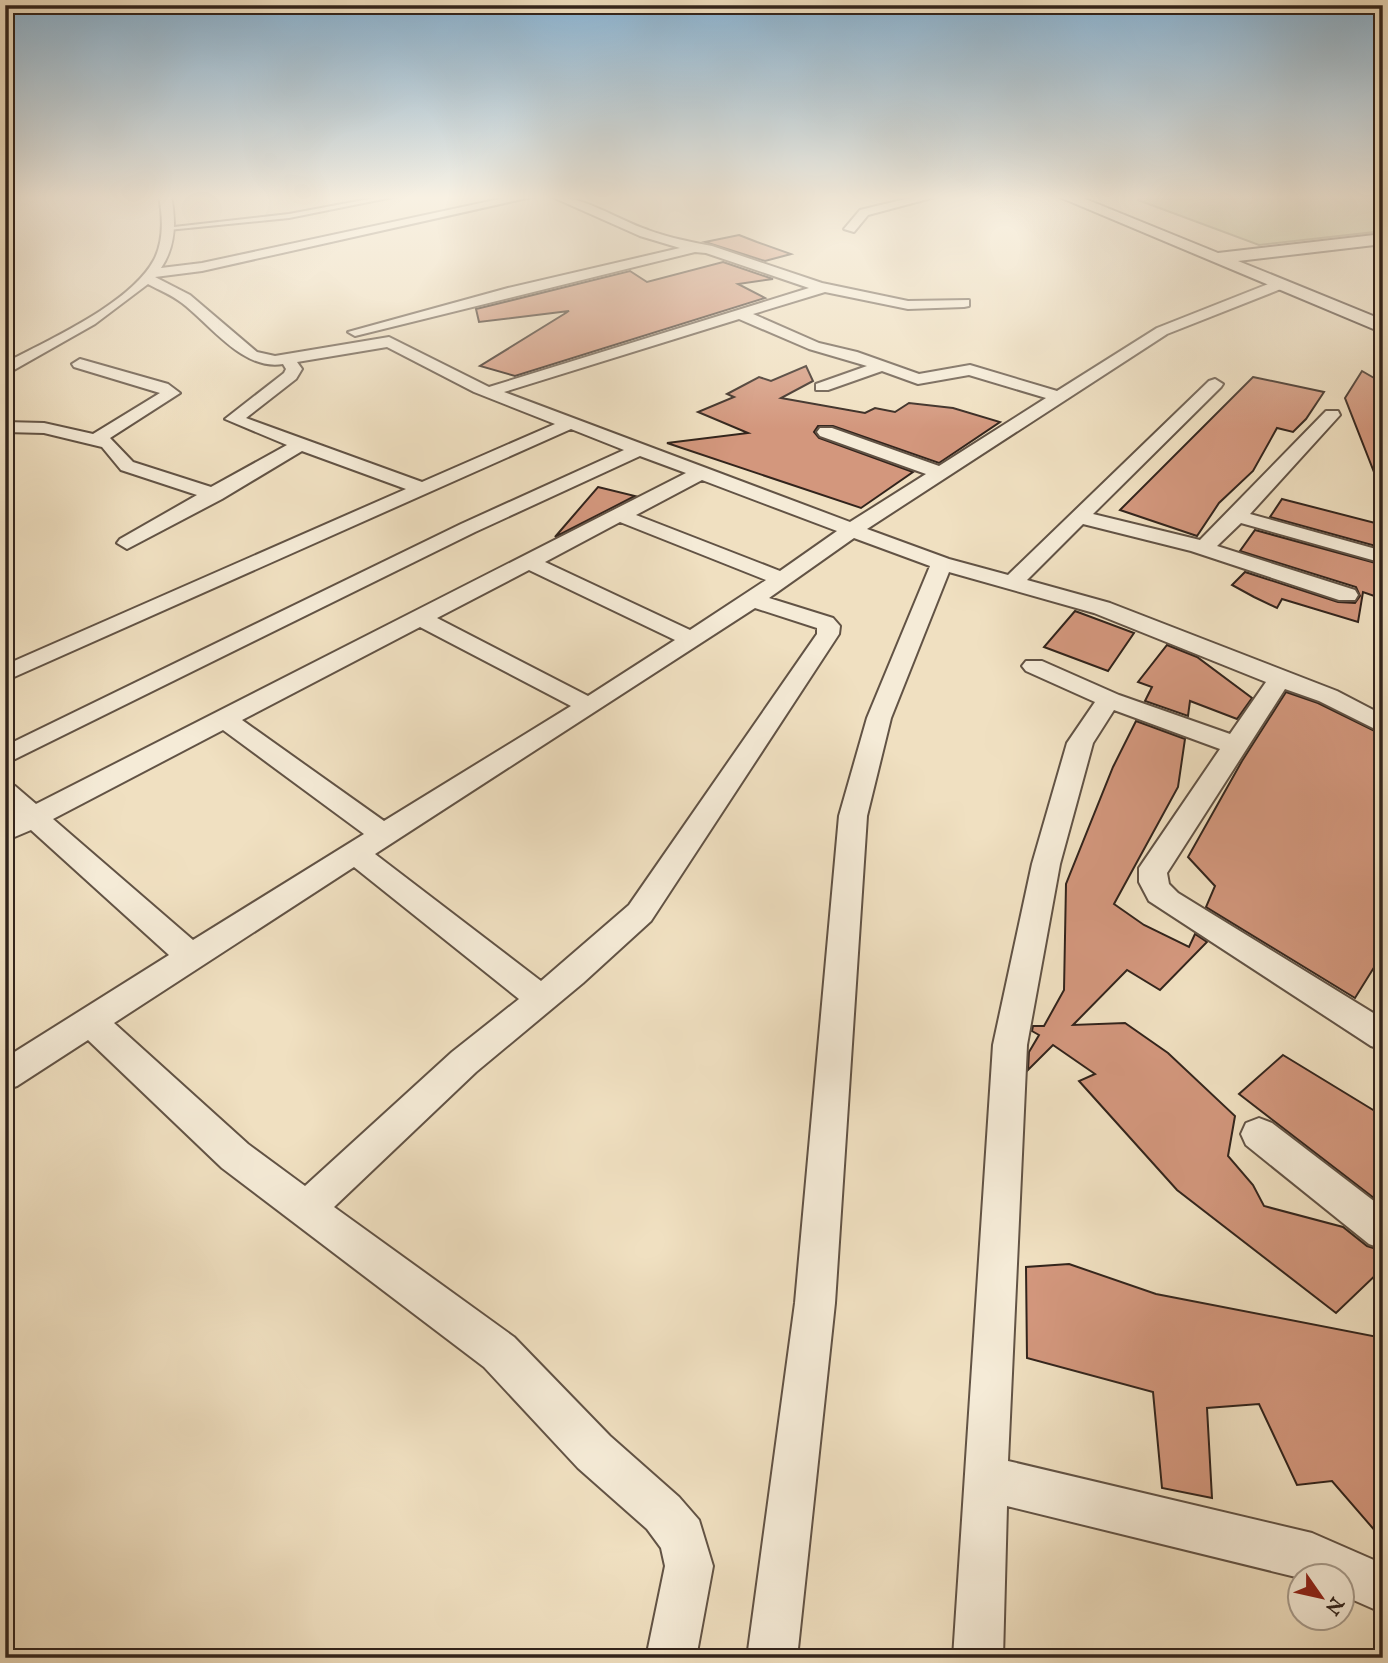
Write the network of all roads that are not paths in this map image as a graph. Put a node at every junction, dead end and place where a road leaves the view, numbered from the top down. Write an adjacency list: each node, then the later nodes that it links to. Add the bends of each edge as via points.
1 (157, 274): 5 (street)
2 (587, 274): 11 (street)
3 (781, 274): 7 (street)
4 (1255, 274): 6 (main road)
5 (148, 275): 11 (street, via 185,298); 15 (street, via 126,297)
6 (1281, 284): 10 (main road); 19 (street, via 1162,331)
7 (821, 287): 8 (street, via 908,305); 9 (street, via 821,291)
8 (964, 303)
9 (742, 315): 14 (street, via 814,346); 18 (street)
10 (1383, 327)
11 (258, 358): 12 (street)
12 (288, 359): 18 (street, via 385,342); 25 (street, via 294,369 290,376 234,419)
13 (80, 364): 24 (street, via 172,393)
14 (882, 366): 17 (street); 19 (street, via 926,379 970,370)
15 (5, 370)
16 (1215, 383): 33 (street)
17 (822, 387)
18 (488, 392): 21 (street)
19 (1059, 397): 28 (street)
20 (1332, 415): 32 (street)
21 (571, 422): 26 (street); 29 (street)
22 (5, 427): 24 (street, via 44,428)
23 (826, 432): 28 (street)
24 (97, 439): 30 (street, via 114,446 127,466 140,473)
25 (301, 444): 29 (street); 30 (street)
26 (641, 449): 27 (street); 54 (street, via 468,528)
27 (703, 472): 31 (street); 34 (street)
28 (940, 473): 34 (street)
29 (423, 489): 47 (street)
30 (215, 495): 35 (street)
31 (619, 516): 38 (street); 40 (street)
32 (1237, 516): 36 (street, via 1214,540); 37 (street)
33 (1080, 517): 36 (street); 41 (street)
34 (852, 530): 39 (street); 40 (street)
35 (127, 543)
36 (1195, 546): 42 (street)
37 (1383, 557)
38 (528, 562): 44 (street); 45 (street)
39 (942, 563): 41 (street); 71 (street, via 878,718 853,816 815,1303)
40 (782, 579): 43 (street)
41 (1013, 582): 48 (street, via 1102,608)
42 (1347, 595)
43 (752, 600): 45 (street); 61 (street, via 825,623 828,635 640,913)
44 (419, 618): 50 (street); 51 (street)
45 (691, 639): 50 (street)
46 (1034, 666): 49 (street)
47 (5, 674)
48 (1280, 679): 52 (street, via 1328,696); 53 (street)
49 (1110, 701): 53 (street); 68 (street, via 1080,743 1046,864 1010,1045)
50 (589, 706): 58 (street)
51 (225, 719): 56 (street); 58 (street)
52 (1383, 725)
53 (1237, 746): 63 (street, via 1153,868 1151,878 1158,892)
54 (5, 756)
55 (5, 792): 56 (street)
56 (34, 817): 57 (street); 60 (street)
57 (5, 832)
58 (384, 835): 59 (street)
59 (355, 853): 60 (street); 61 (street)
60 (191, 956): 62 (street)
61 (542, 999): 66 (street, via 464,1062)
62 (91, 1022): 64 (street); 66 (street, via 235,1156)
63 (1383, 1036)
64 (5, 1076)
65 (1259, 1133): 67 (street)
66 (306, 1209): 70 (street, via 499,1352 594,1452 663,1513 682,1538 689,1566)
67 (1383, 1231)
68 (985, 1478): 69 (street, via 1312,1557); 72 (street)
69 (1383, 1589)
70 (671, 1658)
71 (772, 1658)
72 (978, 1658)

